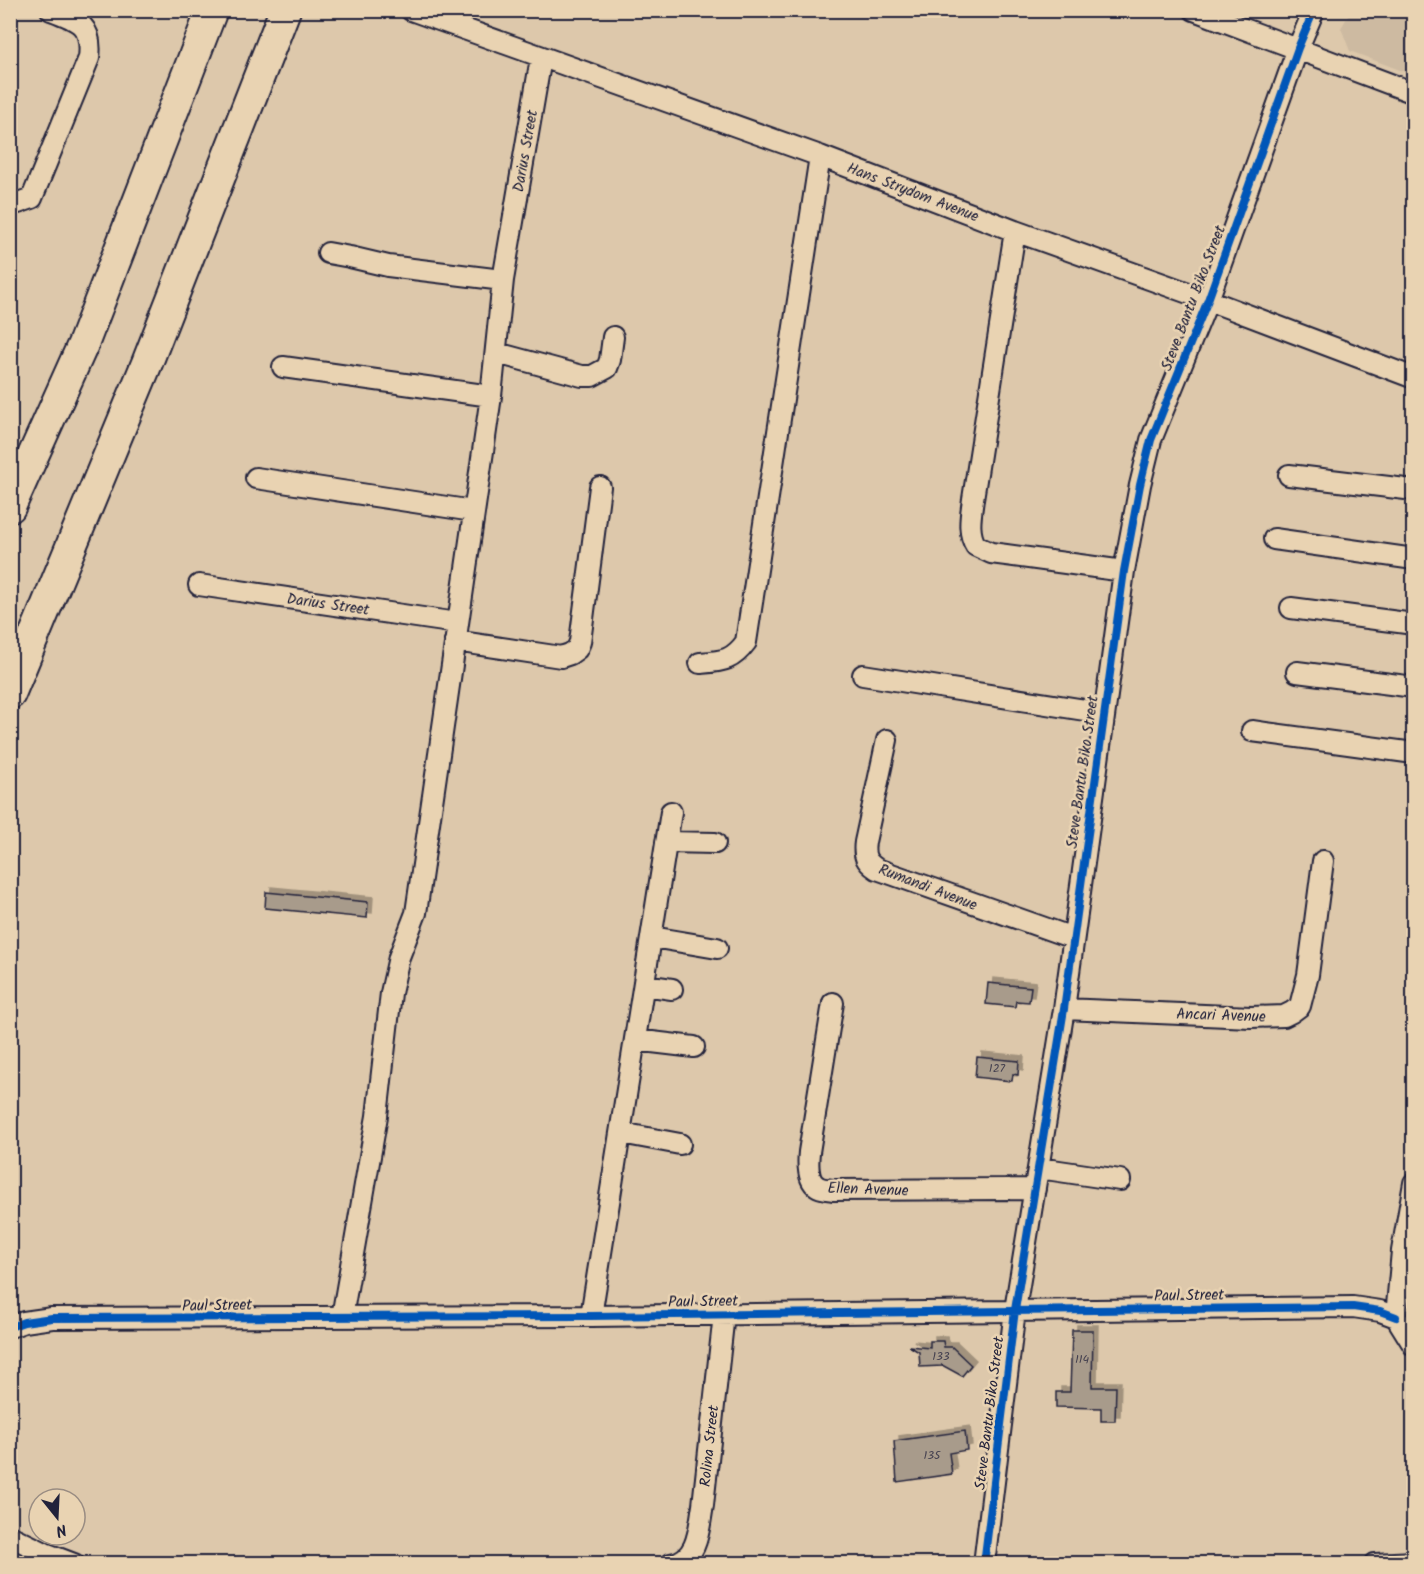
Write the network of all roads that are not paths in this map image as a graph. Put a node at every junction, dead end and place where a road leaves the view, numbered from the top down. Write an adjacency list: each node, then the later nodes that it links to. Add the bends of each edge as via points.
1 (51, 10): 11 (street, via 83,25 89,34 89,58 32,198)
2 (212, 10): 25 (highway, via 84,342)
3 (285, 10): 38 (highway, via 147,363)
4 (411, 10): 8 (street, Hans Strydom Avenue)
5 (1194, 10): 7 (street)
6 (1314, 10): 7 (street, Steve Bantu Biko Street)
7 (1298, 48): 9 (street); 15 (street, Steve Bantu Biko Street)
8 (541, 58): 10 (street, Hans Strydom Avenue); 14 (street, Darius Street)
9 (1413, 93)
10 (820, 156): 12 (street, Hans Strydom Avenue); 34 (street, via 746,642 726,661)
11 (10, 202)
12 (1016, 231): 15 (street, Hans Strydom Avenue); 29 (street, via 973,499 971,537 976,546 991,553)
13 (328, 254): 14 (street, via 388,266)
14 (503, 280): 17 (street, Darius Street)
15 (1208, 300): 19 (street, Hans Strydom Avenue); 29 (street, Steve Bantu Biko Street, via 1151,440)
16 (613, 338): 17 (street, via 607,368 592,376)
17 (497, 353): 20 (street, Darius Street)
18 (283, 367): 20 (street)
19 (1413, 378)
20 (491, 396): 26 (street, Darius Street)
21 (1289, 476): 24 (street)
22 (256, 478): 26 (street)
23 (600, 487): 33 (street, via 584,624 576,650 561,657)
24 (1413, 490)
25 (10, 507)
26 (473, 511): 33 (street, Darius Street)
27 (1274, 539): 28 (street)
28 (1413, 559)
29 (1124, 571): 39 (street, Steve Bantu Biko Street)
30 (199, 585): 33 (street, Darius Street)
31 (1291, 608): 32 (street)
32 (1413, 624)
33 (456, 632): 66 (street, via 416,913 399,957 391,993 376,1116)
34 (699, 663)
35 (1297, 672): 37 (street)
36 (863, 675): 39 (street)
37 (1413, 687)
38 (10, 694)
39 (1104, 713): 48 (street, Steve Bantu Biko Street)
40 (1252, 732): 42 (street)
41 (887, 740): 48 (street, Rumandi Avenue, via 864,842 870,864)
42 (1413, 753)
43 (671, 812): 44 (street)
44 (666, 842): 45 (street); 47 (street)
45 (715, 843)
46 (1323, 861): 53 (street, Ancari Avenue, via 1308,975 1300,1006 1292,1012 1284,1016 1251,1017)
47 (652, 937): 49 (street); 50 (street)
48 (1073, 938): 53 (street, Steve Bantu Biko Street)
49 (717, 948)
50 (644, 984): 51 (street); 54 (street)
51 (672, 989)
52 (833, 1003): 61 (street, Ellen Avenue, via 809,1152 808,1166 817,1186 832,1190)
53 (1064, 1009): 58 (street, Steve Bantu Biko Street)
54 (635, 1040): 55 (street); 56 (street)
55 (694, 1047)
56 (621, 1133): 57 (street); 65 (street)
57 (680, 1144)
58 (1039, 1168): 59 (street); 61 (street, Steve Bantu Biko Street)
59 (1120, 1180)
60 (1413, 1183): 62 (street)
61 (1035, 1189): 63 (street, Steve Bantu Biko Street)
62 (1411, 1216): 67 (street, via 1402,1251)
63 (1015, 1310): 64 (street, Paul Street); 67 (street, Paul Street, via 1353,1307); 74 (street, Steve Bantu Biko Street)
64 (724, 1314): 65 (street, Paul Street); 73 (street, Rolina Street, via 695,1547 689,1556)
65 (591, 1316): 66 (street, Paul Street)
66 (342, 1317): 68 (street, Paul Street, via 52,1318)
67 (1396, 1317): 69 (street)
68 (10, 1327)
69 (1413, 1346)
70 (10, 1536): 72 (street)
71 (1413, 1562): 75 (street)
72 (74, 1563)
73 (671, 1563)
74 (984, 1563)
75 (1374, 1563)

